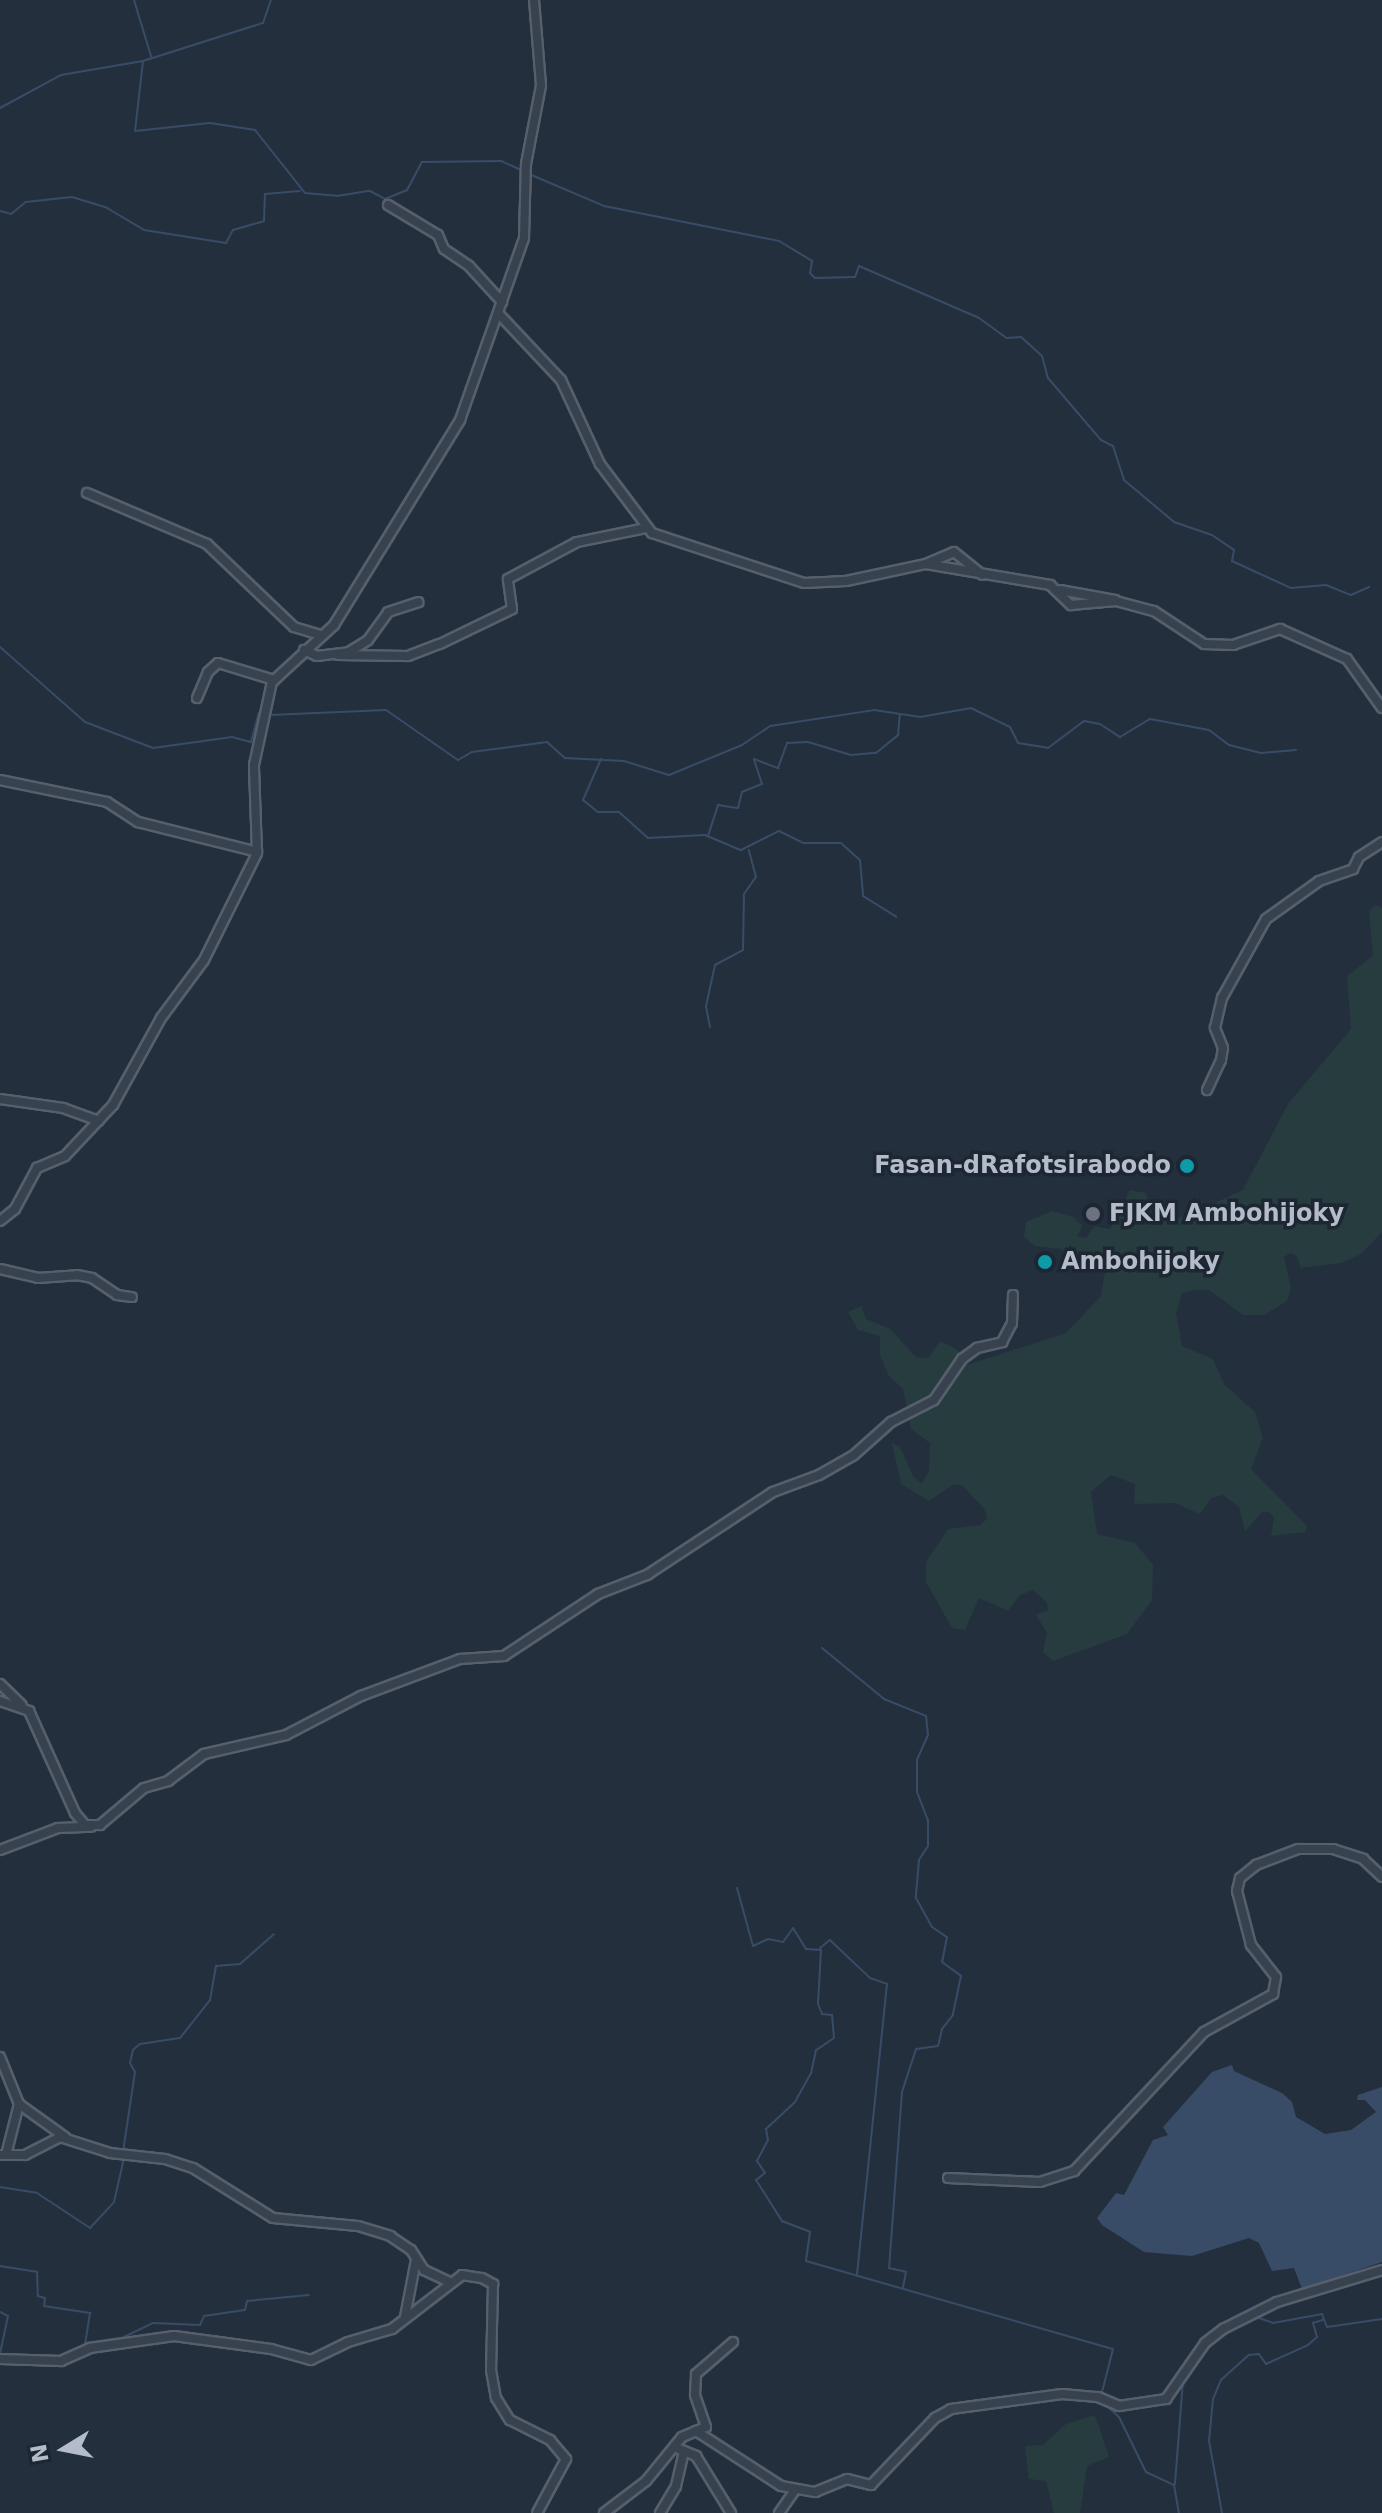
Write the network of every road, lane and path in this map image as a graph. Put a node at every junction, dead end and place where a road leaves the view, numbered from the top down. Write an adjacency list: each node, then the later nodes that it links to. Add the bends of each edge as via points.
1 (534, 0): 3 (street, via 541,85 524,178 524,238)
2 (388, 205): 3 (street, via 438,235 444,249 469,266)
3 (502, 302): 4 (street)
4 (498, 313): 6 (street, via 561,380 600,464); 10 (street, via 453,432 334,625)
5 (87, 493): 10 (street, via 207,544 294,627)
6 (646, 528): 7 (street, via 804,583 836,583); 12 (street, via 577,542 508,579 512,609 440,644 408,656)
7 (926, 564): 8 (street); 8 (street, via 954,552)
8 (983, 575): 15 (street, via 1060,590 1071,605 1116,601 1163,615 1204,644 1233,645 1288,631 1347,659)
9 (418, 602): 12 (street, via 388,612 368,640)
10 (320, 635): 11 (street)
11 (304, 650): 12 (street); 13 (street)
12 (338, 655)
13 (274, 680): 14 (street, via 218,663); 18 (street, via 253,781)
14 (197, 698)
15 (1382, 708)
16 (0, 780): 18 (street, via 107,802 138,822 227,840)
17 (1382, 842): 19 (street, via 1359,857 1353,869 1319,881 1266,919 1222,998 1215,1028 1223,1048)
18 (257, 852): 21 (street, via 204,960 161,1018)
19 (1207, 1090)
20 (0, 1099): 21 (street, via 35,1102)
21 (99, 1121): 22 (street, via 65,1156 37,1168 15,1209)
22 (0, 1221)
23 (0, 1269): 25 (street, via 38,1278 77,1275)
24 (1013, 1295): 29 (street, via 1012,1323 1002,1342 977,1348 962,1359 934,1400 891,1422 819,1475 773,1492 647,1575 598,1594 521,1648 491,1660 460,1659 361,1696 286,1735 204,1754)
25 (132, 1297)
26 (0, 1684): 28 (street)
27 (0, 1701): 28 (street)
28 (22, 1706): 29 (street, via 40,1729 75,1813)
29 (91, 1827): 30 (street, via 58,1828)
30 (0, 1850)
31 (1382, 1877): 36 (street, via 1363,1859 1333,1849 1298,1849 1256,1865 1240,1878 1237,1891 1251,1945 1276,1977 1273,1994 1204,2032 1097,2150 1065,2176 1040,2182)
32 (0, 2057): 33 (street)
33 (19, 2104): 34 (street); 35 (street)
34 (66, 2138): 35 (street, via 52,2138 25,2155); 37 (street, via 84,2147 193,2168 273,2218 358,2226 390,2236)
35 (3, 2155)
36 (948, 2178)
37 (416, 2258): 39 (street, via 424,2270); 40 (street)
38 (1382, 2270): 46 (street, via 1277,2302 1223,2329 1205,2343 1166,2399 1119,2406 1062,2394 1012,2405 951,2409 935,2418 871,2485 847,2479 815,2492)
39 (450, 2282): 40 (street); 47 (street, via 462,2275 493,2284 491,2370 496,2398 510,2420 563,2450 561,2471 538,2503)
40 (405, 2317): 42 (street, via 392,2329 311,2360 290,2352 174,2336 90,2348 61,2361)
41 (733, 2342): 43 (street, via 696,2374 695,2395 707,2422)
42 (0, 2359)
43 (696, 2431): 44 (street); 46 (street, via 765,2479)
44 (674, 2447): 45 (street); 48 (street, via 624,2502)
45 (684, 2451): 49 (street, via 676,2486); 50 (street, via 696,2456)
46 (795, 2490): 51 (street)
47 (537, 2513)
48 (604, 2513)
49 (660, 2513)
50 (731, 2513)
51 (779, 2513)

